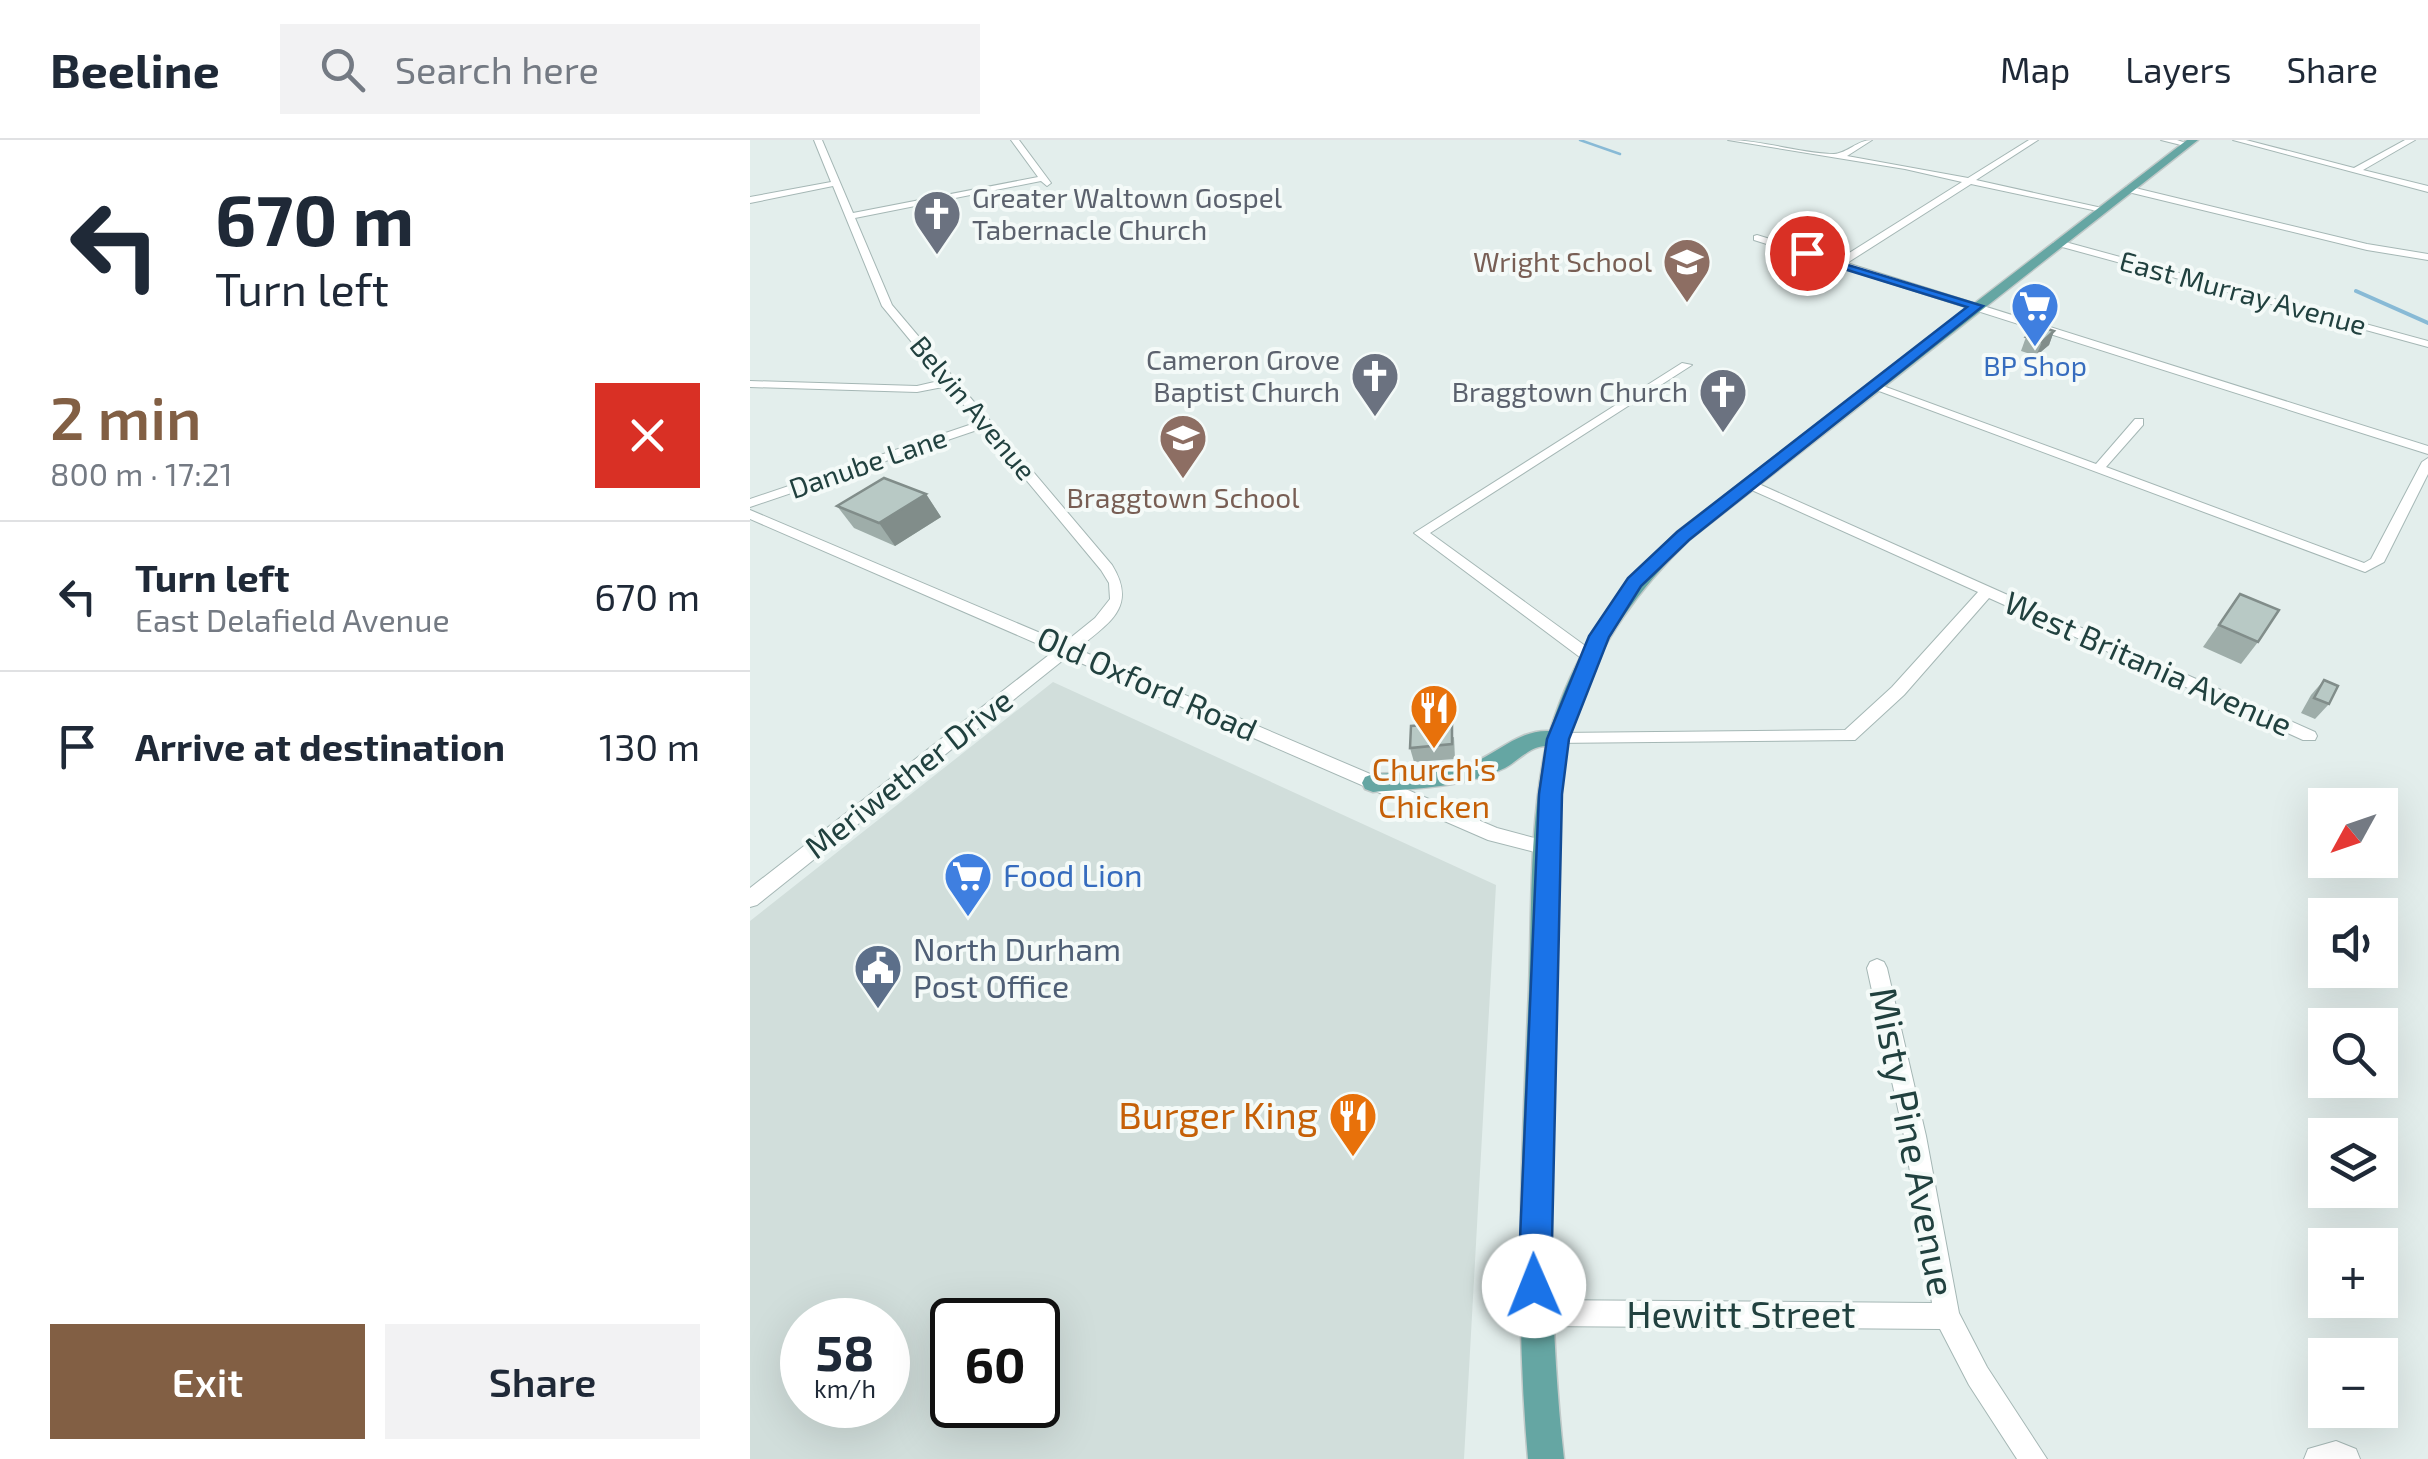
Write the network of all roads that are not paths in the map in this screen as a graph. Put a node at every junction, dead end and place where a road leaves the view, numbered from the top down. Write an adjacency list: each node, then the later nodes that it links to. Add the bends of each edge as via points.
1 (818, 140): 13 (street, Belvin Avenue)
2 (1015, 140): 18 (street, via 1045,180)
3 (1732, 140): 10 (street)
4 (1868, 140): 10 (street)
5 (2034, 140): 12 (street)
6 (2165, 140): 9 (street)
7 (2236, 140): 11 (street)
8 (2412, 140): 11 (street)
9 (2189, 142): 14 (main road)
10 (1839, 156): 12 (street)
11 (2356, 170): 15 (street)
12 (1969, 182): 17 (street); 22 (street)
13 (837, 183): 16 (street); 18 (street, Belvin Avenue)
14 (2127, 188): 17 (main road); 21 (street)
15 (2428, 188)
16 (750, 200)
17 (2099, 210): 20 (main road)
18 (850, 216): 26 (street, Belvin Avenue, via 887,306)
19 (1757, 238): 22 (street)
20 (2058, 242): 23 (main road); 24 (street, East Murray Avenue)
21 (2428, 257)
22 (1839, 264): 23 (street)
23 (1976, 306): 28 (main road); 31 (street)
24 (2428, 344)
25 (1686, 366): 39 (street, via 1421,533)
26 (950, 382): 27 (street, via 917,389); 30 (street, Belvin Avenue)
27 (750, 384)
28 (1875, 386): 33 (street); 34 (main road)
29 (2138, 422): 33 (street)
30 (985, 424): 35 (street, Danube Lane); 38 (street, Belvin Avenue, via 1116,584 1112,608)
31 (2428, 450)
32 (2428, 462): 33 (street, via 2376,562 2365,568)
33 (2098, 468)
34 (1750, 484): 37 (street, West Britania Avenue); 39 (main road, via 1647,569)
35 (750, 502)
36 (750, 514): 38 (street, Old Oxford Road)
37 (1986, 592): 40 (street, West Britania Avenue); 41 (street, via 1849,736)
38 (1067, 649): 42 (street, Old Oxford Road); 44 (street, Meriwether Drive)
39 (1590, 657): 41 (main road)
40 (2309, 736)
41 (1558, 739): 42 (main road, via 1534,738 1462,776); 43 (main road)
42 (1373, 783): 43 (street, Old Oxford Road, via 1506,840)
43 (1546, 848): 46 (main road)
44 (750, 899)
45 (1877, 968): 47 (street, Misty Pine Avenue)
46 (1535, 1313): 47 (street, Hewitt Street); 48 (main road)
47 (1946, 1316): 49 (street, Misty Pine Avenue)
48 (1546, 1459)
49 (2033, 1459)
50 (2318, 1459): 51 (street)
51 (2346, 1459)

